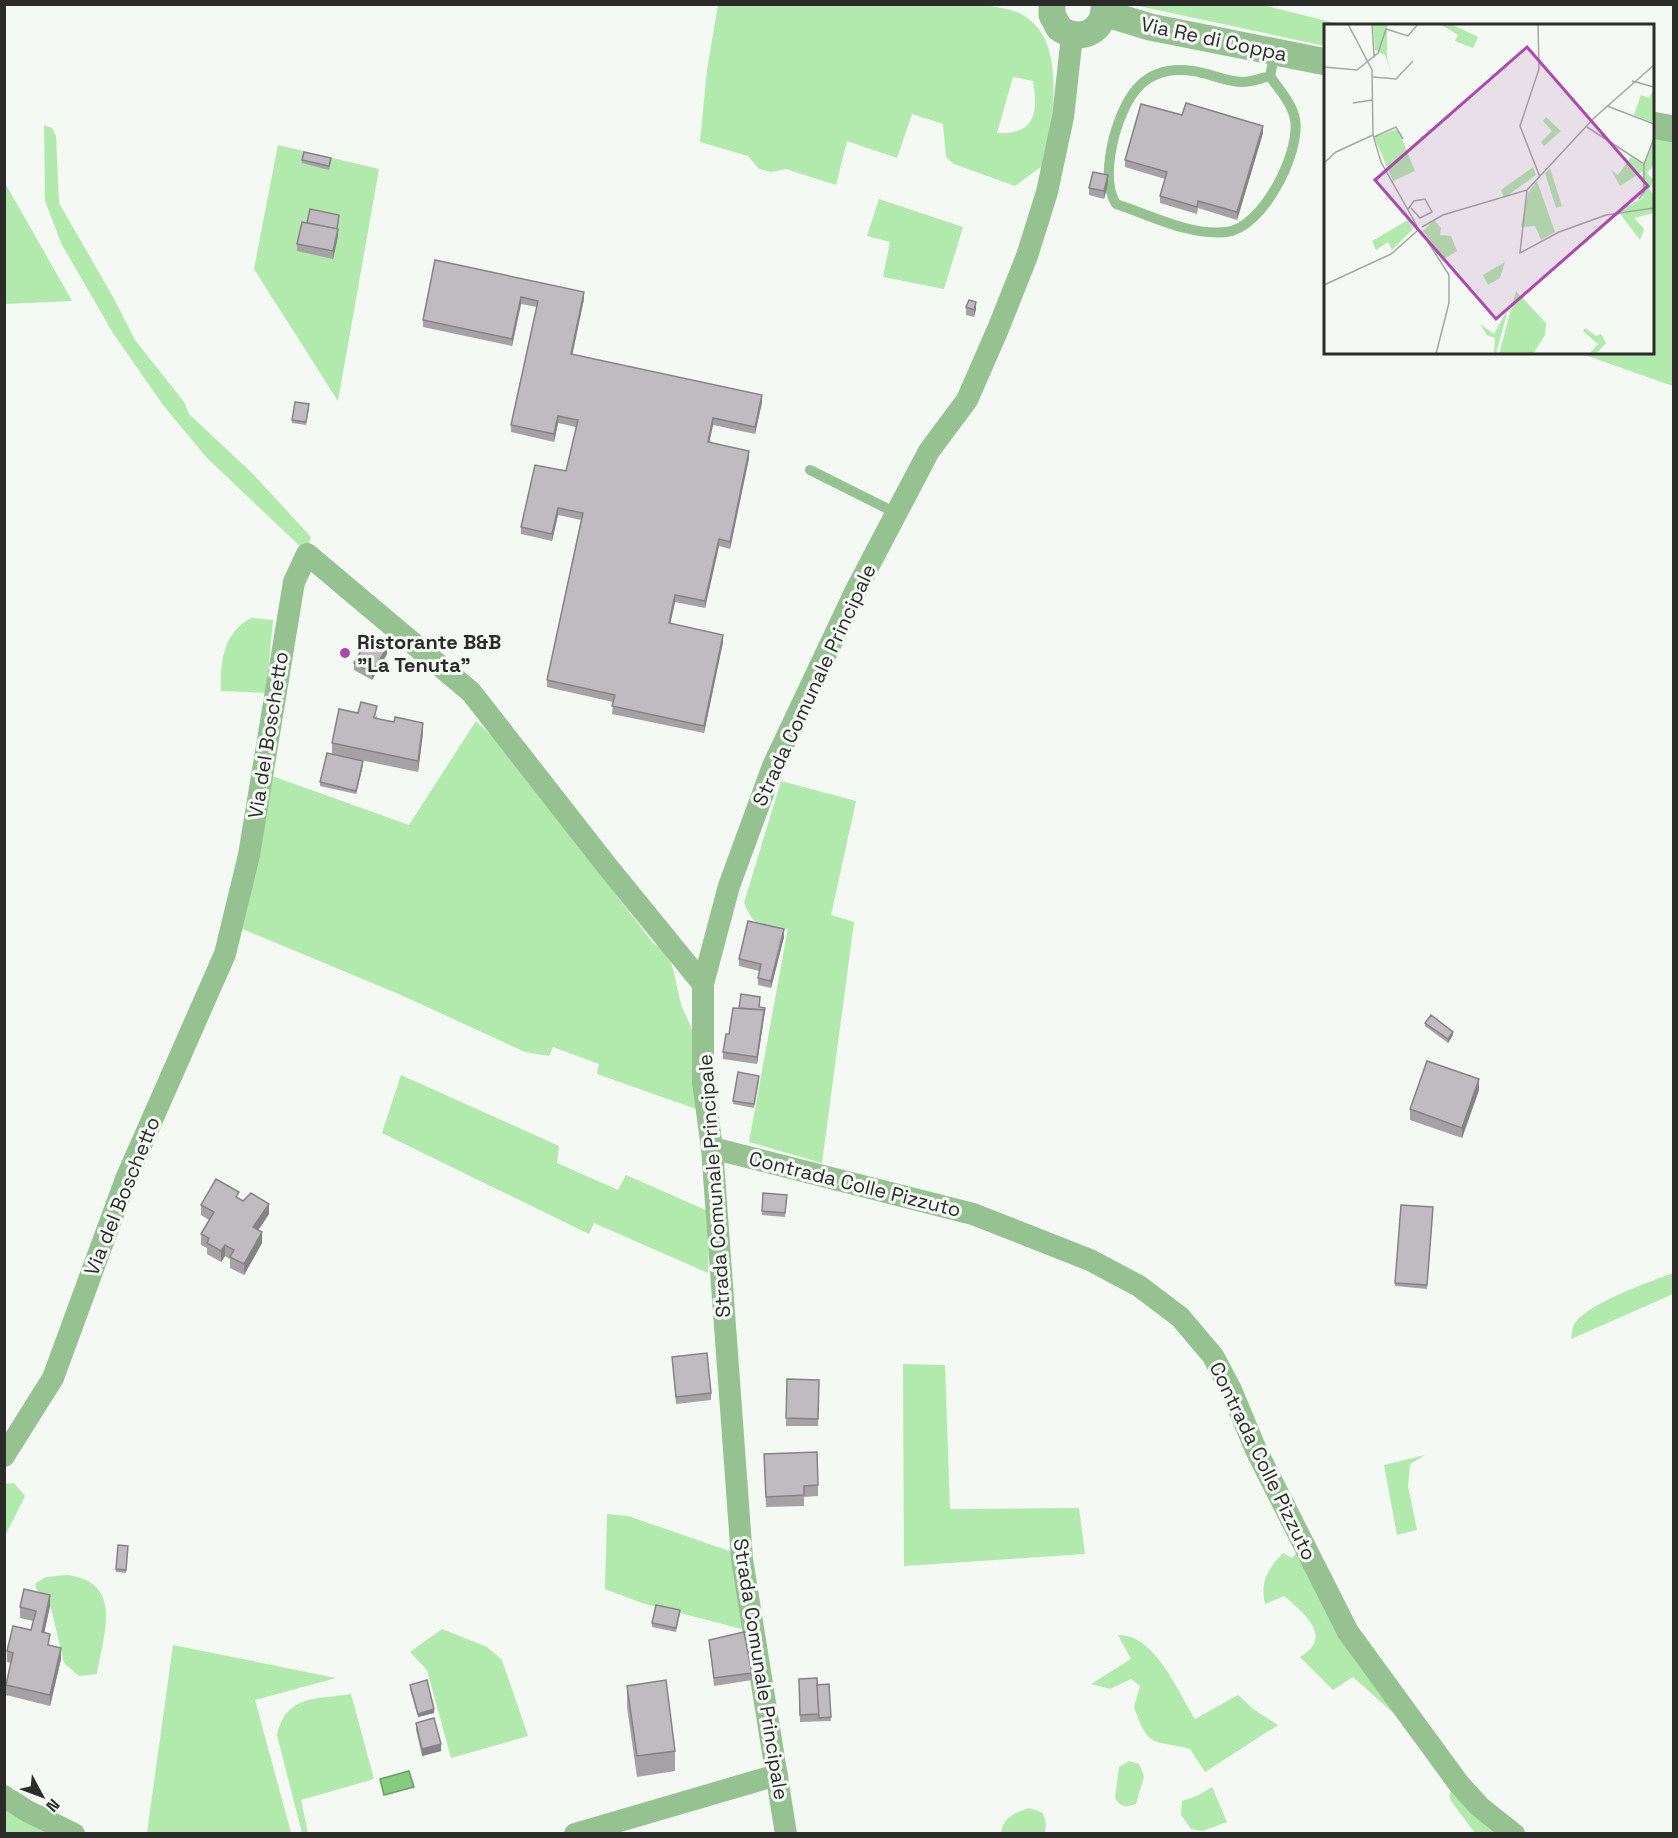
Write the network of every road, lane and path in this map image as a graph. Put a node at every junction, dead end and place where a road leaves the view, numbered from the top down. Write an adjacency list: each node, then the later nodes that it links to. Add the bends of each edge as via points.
1 (1046, 5): 3 (street, via 1059,28)
2 (1104, 9): 3 (street, via 1096,29); 5 (street, Via Re di Coppa)
3 (1072, 36): 9 (street, Strada Comunale Principale, via 1063,117 1047,192 1027,256 967,400 929,452)
4 (1324, 62): 5 (street, Via Re di Coppa)
5 (1273, 64): 5 (lane, via 1295,121 1293,141 1280,180 1264,207 1245,227 1227,232 1199,232 1116,204 1110,194 1114,138 1124,108 1145,78 1167,69 1243,82)
6 (1654, 125): 7 (street)
7 (1674, 129)
8 (810, 470): 9 (lane)
9 (896, 513): 10 (street, Strada Comunale Principale, via 773,766 729,886)
10 (703, 984): 11 (street, Strada Comunale Principale, via 703,1082); 12 (street, Via del Boschetto, via 471,692 307,554 294,582 249,855 225,954 126,1179 53,1378)
11 (712, 1148): 13 (street, Strada Comunale Principale, via 742,1559); 18 (street, Contrada Colle Pizzuto, via 974,1214 1090,1260 1140,1287 1180,1317 1213,1356 1347,1632 1459,1784 1480,1807)
12 (4, 1456)
13 (777, 1775): 16 (street); 17 (street, Strada Comunale Principale)
14 (4, 1796): 15 (street)
15 (74, 1833)
16 (575, 1833)
17 (786, 1833)
18 (1515, 1833)

